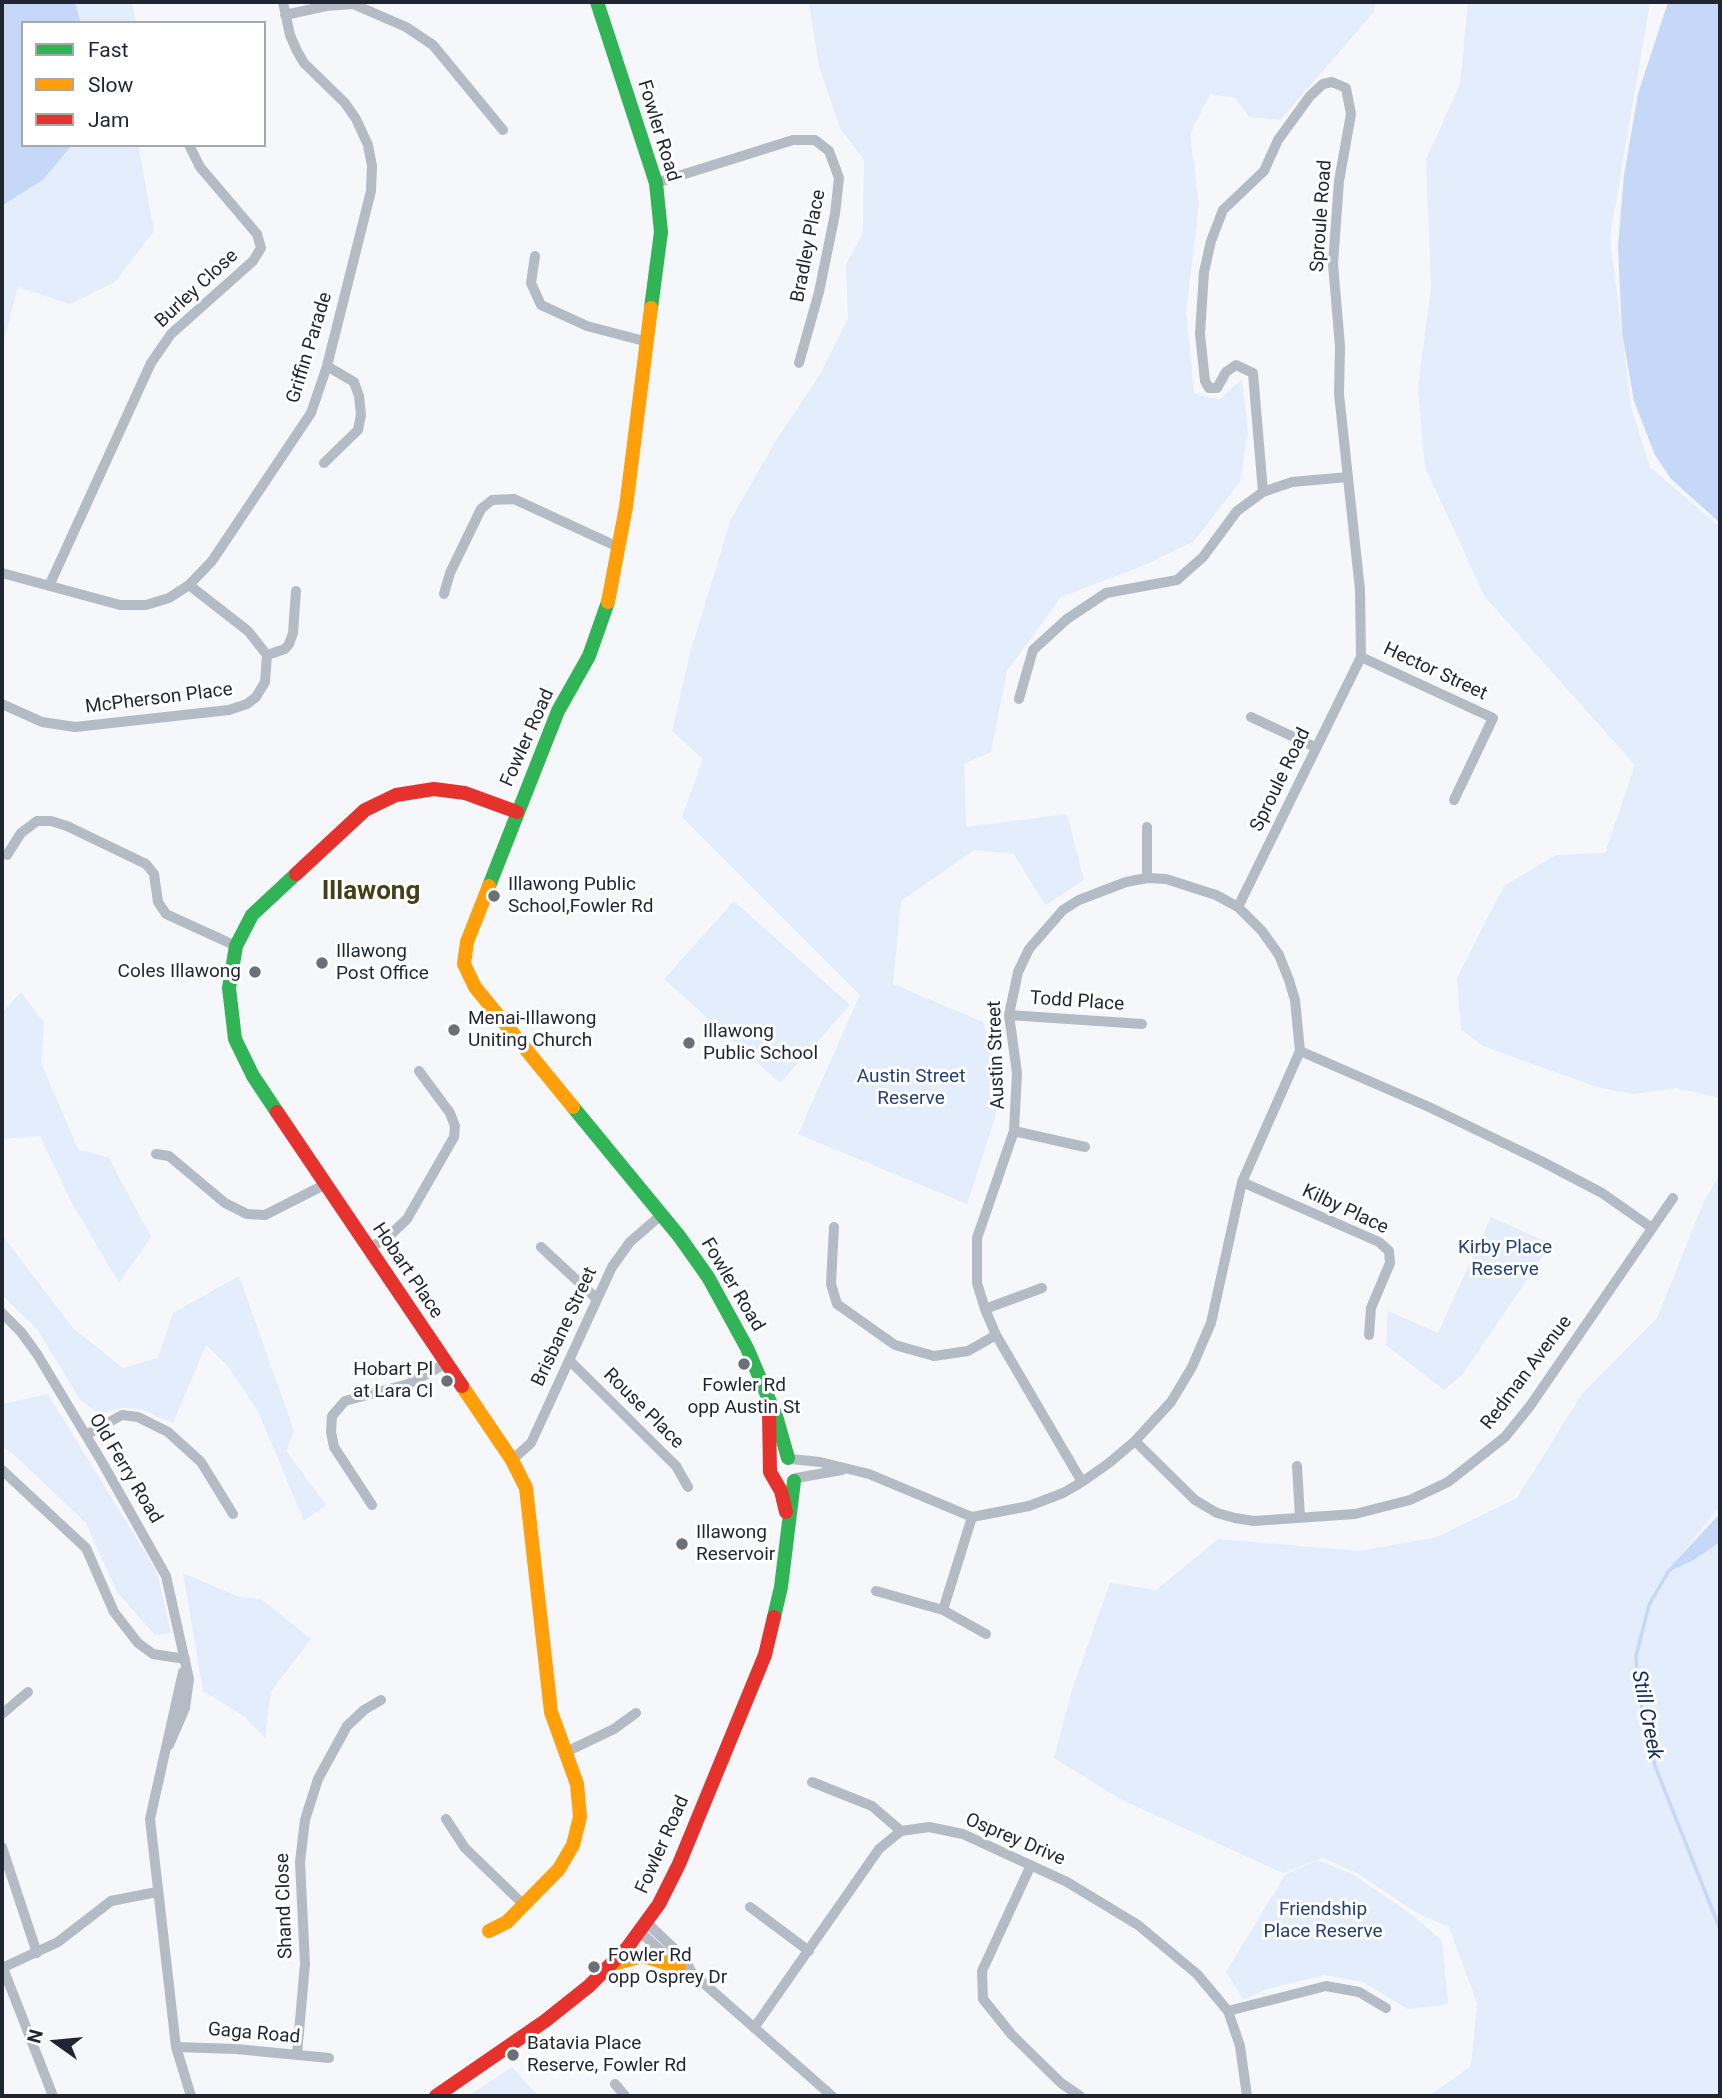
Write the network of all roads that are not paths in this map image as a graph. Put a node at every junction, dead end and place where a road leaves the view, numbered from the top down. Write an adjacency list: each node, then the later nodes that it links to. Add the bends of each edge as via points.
1 (283, 2): 3 (street, Griffin Parade)
2 (597, 2): 6 (street, Fowler Road)
3 (285, 15): 4 (street, via 353,4 406,27 433,45); 10 (street, Griffin Parade, via 289,35 304,64 356,119 372,166 371,191)
4 (503, 130)
5 (190, 147): 17 (street, Burley Close, via 200,167 257,234 259,255 183,323 156,355)
6 (656, 184): 8 (street, Fowler Road, via 661,232); 9 (street, Bradley Place, via 793,140 815,140 829,151 839,178 835,214 820,292)
7 (535, 256): 8 (street, via 531,283 541,305 587,326)
8 (648, 342): 14 (street, Fowler Road)
9 (799, 363)
10 (327, 366): 11 (street, via 354,382 361,415 358,430); 16 (street, Griffin Parade, via 311,413 212,561)
11 (324, 463)
12 (1348, 477): 13 (street, via 1292,482); 13 (street, Sproule Road, via 1339,394 1334,264 1339,181 1351,114 1346,89 1332,82 1310,96 1278,139 1264,171 1223,210 1211,242 1201,305 1205,381 1209,388 1217,388 1236,365 1253,373); 21 (street, Sproule Road, via 1361,602)
13 (1263, 492): 22 (street, via 1237,511 1203,557 1177,580 1107,593 1067,619 1034,650)
14 (618, 547): 19 (street, via 514,499 492,500 481,509); 27 (street, Fowler Road, via 603,622 553,721)
15 (2, 573): 17 (street, Griffin Parade)
16 (189, 585): 17 (street, Griffin Parade, via 158,602 132,606); 20 (street, via 248,631)
17 (49, 586)
18 (296, 591): 20 (street, via 289,644)
19 (444, 594)
20 (267, 655): 23 (street, McPherson Place, via 267,676 261,690 247,704 229,710 75,727 42,722)
21 (1361, 657): 25 (street, Sproule Road); 26 (street, Hector Street, via 1493,718)
22 (1019, 699)
23 (2, 705)
24 (1251, 717): 25 (street)
25 (1315, 747): 31 (street, Sproule Road)
26 (1454, 800)
27 (516, 812): 32 (street, Hobart Place, via 445,790 411,792 384,800 349,823 261,904); 43 (street, Fowler Road, via 467,942 465,970)
28 (1147, 827): 30 (street)
29 (7, 855): 32 (street, via 21,833 37,821 67,827 146,864 154,874 158,902 166,914)
30 (1147, 878): 31 (street, Austin Street, via 1192,885); 33 (street, Austin Street, via 1104,889 1063,910 1029,949 1015,983)
31 (1238, 907): 35 (street, Austin Street, via 1279,955 1295,1000)
32 (236, 946): 41 (street, Hobart Place, via 229,1002 240,1051)
33 (1009, 1015): 34 (street, Todd Place); 37 (street, Austin Street, via 1017,1073)
34 (1142, 1024)
35 (1300, 1051): 40 (street, Austin Street); 45 (street, via 1541,1161 1602,1193)
36 (419, 1072): 47 (street, via 454,1121 454,1137 407,1219)
37 (1014, 1131): 38 (street); 50 (street, Austin Street, via 977,1238 977,1283)
38 (1085, 1147)
39 (156, 1154): 41 (street, via 169,1156 225,1203 247,1214 265,1215)
40 (1242, 1182): 53 (street, Kilby Place, via 1379,1242 1389,1251 1390,1263 1371,1308); 58 (street, Austin Street, via 1211,1323 1171,1402)
41 (324, 1185): 47 (street, Hobart Place)
42 (1673, 1198): 45 (street, Redman Avenue)
43 (661, 1215): 49 (street, Brisbane Street, via 622,1250); 56 (street, Fowler Road, via 721,1298)
44 (834, 1227): 52 (street, via 831,1284 836,1304 895,1345 934,1356 968,1351)
45 (1652, 1228): 72 (street, Redman Avenue, via 1530,1406 1477,1462 1410,1500 1355,1514)
46 (541, 1247): 49 (street)
47 (368, 1249): 55 (street, Hobart Place)
48 (1042, 1288): 50 (street)
49 (597, 1299): 54 (street, Brisbane Street)
50 (985, 1309): 52 (street, Austin Street)
51 (2, 1313): 57 (street, Old Ferry Road, via 29,1342)
52 (996, 1335): 67 (street, Austin Street)
53 (1369, 1335)
54 (569, 1360): 60 (street, Brisbane Street, via 531,1443); 68 (street, Rouse Place, via 676,1466)
55 (447, 1363): 60 (street, Hobart Place); 69 (street, via 408,1384 345,1401 332,1416 334,1447)
56 (769, 1402): 59 (street, Fowler Road); 61 (street, Fowler Road)
57 (86, 1435): 70 (street, via 122,1415 138,1417 168,1432 201,1462); 77 (street, Old Ferry Road, via 166,1576)
58 (1135, 1441): 67 (street, Austin Street); 72 (street, Redman Avenue, via 1195,1500 1217,1513 1254,1521)
59 (789, 1459): 61 (street, via 779,1458); 63 (street); 65 (street, via 797,1468)
60 (512, 1460): 82 (street, Hobart Place, via 528,1495 549,1703)
61 (771, 1466): 66 (street)
62 (1297, 1466): 72 (street)
63 (848, 1469): 65 (street); 71 (street)
64 (2, 1470): 77 (street, via 86,1548 114,1612 138,1643 153,1654)
65 (795, 1480): 66 (street, via 784,1485); 73 (street, Fowler Road)
66 (774, 1482): 73 (street, Fowler Road, via 783,1496)
67 (1082, 1482): 71 (street, Austin Street, via 1029,1506)
68 (688, 1487)
69 (372, 1505)
70 (233, 1514)
71 (972, 1517): 75 (street)
72 (1300, 1517)
73 (787, 1520): 91 (street, Fowler Road, via 781,1587 765,1655 679,1864)
74 (876, 1591): 75 (street)
75 (943, 1610): 76 (street)
76 (986, 1634)
77 (185, 1659): 88 (street, Old Ferry Road, via 189,1688 150,1819)
78 (28, 1692): 81 (street)
79 (381, 1700): 102 (street, Shand Close, via 347,1726 317,1779 308,1806 300,1848 305,1964)
80 (636, 1713): 82 (street, via 614,1730)
81 (2, 1714)
82 (566, 1752): 89 (street, Hobart Place, via 579,1794 576,1836 559,1869)
83 (812, 1782): 85 (street, via 872,1806)
84 (446, 1819): 89 (street, via 465,1848)
85 (901, 1831): 87 (street, Osprey Drive, via 929,1827 963,1834); 93 (street, via 878,1849)
86 (2, 1847): 94 (street)
87 (1031, 1865): 99 (street, Osprey Drive, via 1138,1926 1197,1974); 110 (street, via 982,1971 983,1999 1012,2035)
88 (157, 1892): 94 (street, via 111,1901); 101 (street, Old Ferry Road)
89 (523, 1904): 92 (street, Hobart Place, via 507,1922)
90 (750, 1907): 93 (street)
91 (643, 1927): 96 (street, Fowler Road); 97 (street)
92 (489, 1931)
93 (809, 1951): 100 (street)
94 (37, 1953): 95 (street)
95 (2, 1968): 105 (street)
96 (610, 1968): 97 (street, via 643,1956); 107 (street, Fowler Road, via 545,2021)
97 (685, 1970): 100 (street)
98 (1385, 2008): 99 (street, via 1359,1992 1326,1986)
99 (1228, 2011): 111 (street, Osprey Drive, via 1240,2046)
100 (754, 2028): 109 (street)
101 (176, 2047): 102 (street, Gaga Road); 106 (street, Old Ferry Road)
102 (297, 2054): 103 (street, Gaga Road)
103 (329, 2059)
104 (615, 2084): 108 (street)
105 (53, 2096)
106 (191, 2096)
107 (436, 2096)
108 (625, 2096)
109 (832, 2096)
110 (1080, 2096)
111 (1247, 2096)

